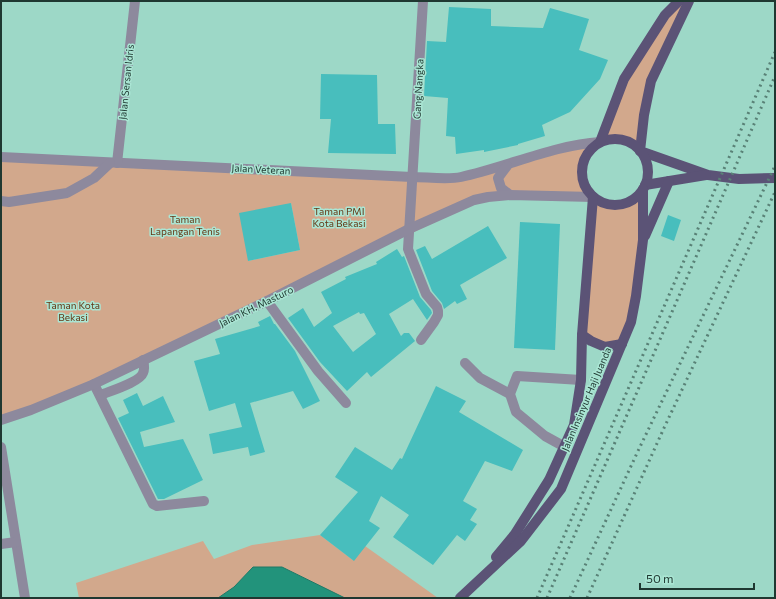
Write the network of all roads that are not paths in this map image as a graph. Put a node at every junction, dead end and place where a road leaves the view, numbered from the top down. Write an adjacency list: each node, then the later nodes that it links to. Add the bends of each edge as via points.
1 (135, 1): 8 (street, Jalan Sersan Idris)
2 (423, 1): 11 (street, Gang Nangka)
3 (679, 1): 5 (main road, via 665,15 624,79)
4 (689, 1): 6 (main road, via 651,81)
5 (600, 142): 6 (main road, via 620,139); 9 (street, Jalan Veteran, via 580,143); 16 (main road, via 588,152 582,169 585,186)
6 (640, 151): 10 (main road); 14 (main road, via 647,166)
7 (1, 157): 8 (street, Jalan Veteran)
8 (114, 163): 11 (street, Jalan Veteran); 17 (street, via 67,193 10,202)
9 (507, 166): 11 (street, Jalan Veteran, via 459,178); 15 (street, via 498,178 501,188)
10 (708, 175): 12 (main road, via 740,179); 13 (main road)
11 (412, 177): 18 (street)
12 (775, 178)
13 (669, 181): 14 (main road); 19 (main road)
14 (644, 187): 16 (main road, via 624,204 609,204); 19 (main road, Jalan Insinyur Haji Juanda)
15 (510, 195): 16 (street, Jalan KH. Masturo); 18 (street, Jalan KH. Masturo, via 474,200)
16 (593, 197): 21 (main road, Jalan Insinyur Haji Juanda)
17 (1, 201)
18 (409, 229): 20 (street, Jalan KH. Masturo); 22 (street, via 408,249 426,294 438,311 434,322)
19 (643, 240): 23 (main road, Jalan Insinyur Haji Juanda, via 631,322)
20 (267, 301): 24 (street, Jalan KH. Masturo); 30 (street, via 318,371)
21 (582, 335): 23 (main road, via 605,347); 26 (main road, Jalan Insinyur Haji Juanda)
22 (421, 340)
23 (622, 344): 37 (main road, Jalan Insinyur Haji Juanda, via 561,490 521,541)
24 (143, 360): 27 (street, Jalan KH. Masturo); 29 (street, via 144,371 140,377)
25 (465, 363): 28 (street, via 480,378)
26 (581, 380): 28 (street, via 517,376); 33 (main road, Jalan Insinyur Haji Juanda, via 574,425)
27 (94, 384): 29 (street); 31 (street, Jalan KH. Masturo)
28 (510, 394): 33 (street, via 516,412 545,436)
29 (101, 395): 34 (street, via 153,504 157,506)
30 (346, 403)
31 (2, 422)
32 (1, 447): 35 (street)
33 (565, 447): 37 (main road, Jalan Insinyur Haji Juanda, via 549,480 516,534)
34 (204, 501)
35 (16, 542): 36 (street); 38 (street)
36 (1, 544)
37 (474, 584): 39 (main road, Jalan Insinyur Haji Juanda)
38 (23, 598)
39 (460, 598)

